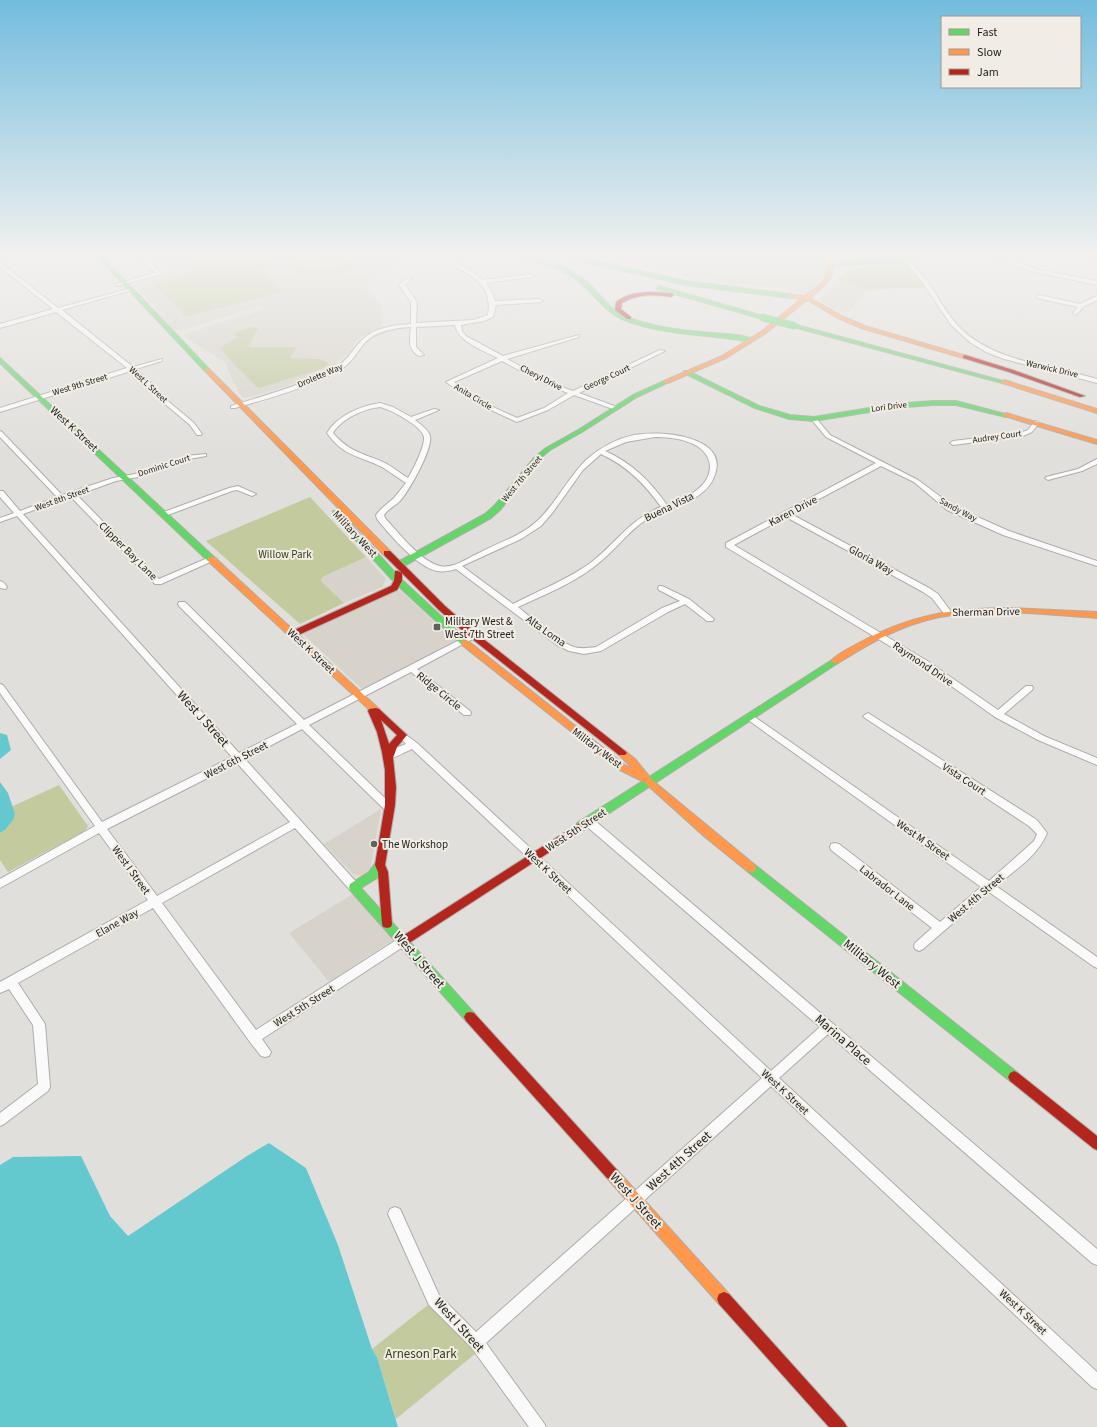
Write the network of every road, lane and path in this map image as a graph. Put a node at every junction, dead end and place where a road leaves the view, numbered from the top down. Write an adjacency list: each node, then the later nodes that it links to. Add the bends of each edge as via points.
1 (16, 322): 13 (street)
2 (72, 322): 21 (street, West L Street)
3 (157, 322): 30 (main road, Military West)
4 (458, 322): 5 (street, Drolette Way); 12 (street, Drolette Way); 18 (street, Cheryl Drive, via 461,335)
5 (461, 322)
6 (639, 322): 15 (main road)
7 (777, 322): 15 (main road, West 7th Street)
8 (780, 322): 34 (main road, bridge)
9 (813, 322): 27 (main road)
10 (852, 322): 27 (main road)
11 (951, 322): 24 (street, Warwick Drive, via 971,340 988,350)
12 (413, 324): 17 (street, via 414,346); 30 (street, Drolette Way, via 390,328 362,342 350,361 337,370)
13 (0, 326)
14 (578, 336): 18 (street)
15 (751, 340): 22 (main road, West 7th Street, via 724,357)
16 (662, 351): 26 (street, George Court)
17 (420, 355)
18 (503, 358): 26 (street, Cheryl Drive, via 549,384); 26 (street, Anita Circle, via 449,382 482,404 517,420 546,409)
19 (0, 360): 28 (main road, West K Street)
20 (160, 360): 21 (street, West 9th Street)
21 (132, 369): 28 (street, West 9th Street); 39 (street, West L Street, via 154,392 192,424)
22 (686, 372): 31 (main road, West 7th Street); 35 (main road, Lori Drive, via 762,409 789,417)
23 (1097, 372): 24 (street)
24 (1090, 378): 25 (street, Warwick Drive)
25 (1097, 381)
26 (573, 393): 31 (street, Cheryl Drive)
27 (1082, 396): 29 (main road)
28 (41, 397): 32 (street, West 9th Street); 46 (main road, West K Street)
29 (1092, 399)
30 (237, 406): 62 (main road, Military West); 64 (main road, Military West)
31 (615, 408): 58 (main road, West 7th Street, via 537,458 498,508 488,516)
32 (0, 410)
33 (436, 410): 36 (street)
34 (1097, 410)
35 (814, 419): 37 (main road, Lori Drive, via 894,406 945,402 980,407); 45 (street, Sandy Way, via 828,436)
36 (410, 420): 48 (street, via 423,430 427,440); 48 (street, via 387,407 377,405 341,420 330,433 345,450 385,466)
37 (1036, 423): 40 (main road, Lori Drive); 41 (street, Audrey Court, via 1030,431 1021,435)
38 (0, 433): 52 (street)
39 (199, 434)
40 (1097, 442)
41 (953, 443)
42 (601, 452): 53 (street, via 637,473); 53 (street, Buena Vista, via 629,438 648,435 689,440 710,454 713,464 707,484 694,495); 63 (street, Buena Vista, via 585,465 544,519 531,530)
43 (204, 455): 46 (street, Dominic Court, via 188,457)
44 (1097, 461): 47 (street, via 1080,470)
45 (881, 463): 56 (street, Karen Drive); 61 (street, Sandy Way, via 916,481 950,508 971,518 1049,549)
46 (124, 478): 51 (street, West 8th Street); 54 (main road, West K Street)
47 (1048, 478)
48 (409, 482): 58 (street, Buena Vista, via 396,501 380,515)
49 (0, 493): 55 (street, West J Street)
50 (252, 494): 54 (street, via 231,488)
51 (72, 495): 52 (street, West 8th Street); 59 (street, Clipper Bay Lane, via 158,582)
52 (62, 499): 55 (street, West 8th Street)
53 (665, 507): 68 (street, Buena Vista, via 626,531 608,552 590,566)
54 (165, 513): 59 (main road, West K Street)
55 (18, 514): 57 (street, West 8th Street); 89 (street, West J Street)
56 (787, 515): 60 (street, Karen Drive, via 729,546); 69 (street, Gloria Way, via 926,590)
57 (0, 520)
58 (417, 555): 62 (main road, West 7th Street); 63 (street, Buena Vista, via 436,569 444,570)
59 (213, 559): 72 (main road, West K Street)
60 (751, 559): 73 (street, Raymond Drive)
61 (1097, 564)
62 (399, 565): 64 (main road); 74 (main road, Military West)
63 (457, 566): 68 (street, Alta Loma)
64 (398, 581): 72 (main road, via 394,588); 75 (main road, Military West)
65 (662, 588): 66 (street)
66 (686, 601): 68 (street, Alta Loma, via 665,610 598,649 584,651 560,643); 71 (street)
67 (182, 604): 85 (street)
68 (512, 607)
69 (948, 613): 70 (main road, Sherman Drive, via 993,610); 73 (main road, Sherman Drive, via 917,620)
70 (1097, 615)
71 (710, 619)
72 (293, 634): 79 (main road, West K Street)
73 (878, 634): 82 (street, Raymond Drive); 84 (main road, West 5th Street)
74 (474, 636): 75 (street, West 6th Street); 91 (main road, Military West, via 632,761)
75 (463, 642): 76 (street, West 6th Street); 91 (main road, Military West, via 617,764)
76 (412, 669): 79 (street, West 6th Street); 81 (street, Ridge Circle)
77 (0, 687): 95 (street, West I Street)
78 (1030, 688): 82 (street)
79 (359, 696): 80 (main road, West K Street); 85 (street, West 6th Street)
80 (370, 706): 86 (main road, West K Street); 88 (main road)
81 (467, 713)
82 (998, 715): 90 (street, Raymond Drive, via 1041,738)
83 (868, 716): 97 (street, Vista Court, via 1033,823 1042,834)
84 (749, 717): 91 (main road, West 5th Street); 101 (street, West M Street)
85 (302, 725): 89 (street, West 6th Street); 92 (street)
86 (402, 734): 87 (street, West K Street); 88 (main road, via 393,746)
87 (414, 746): 88 (street, via 396,751); 98 (street, West K Street)
88 (390, 756): 92 (main road)
89 (239, 758): 94 (street, West J Street); 95 (street, West 6th Street)
90 (1097, 762)
91 (649, 782): 93 (main road, West 5th Street); 116 (main road, Military West, via 709,834)
92 (390, 808): 99 (main road)
93 (588, 822): 98 (main road, West 5th Street); 111 (street, Marina Place)
94 (296, 823): 102 (street, West J Street); 103 (street, Elane Way)
95 (101, 828): 100 (street, West 6th Street); 103 (street, West I Street)
96 (835, 847): 105 (street, Labrador Lane)
97 (1032, 849): 101 (street, West 4th Street)
98 (533, 858): 106 (main road, West 5th Street); 114 (street, West K Street)
99 (380, 865): 102 (main road, via 372,875); 104 (main road, via 383,872)
100 (0, 884)
101 (990, 886): 105 (street, West 4th Street); 108 (street, West M Street)
102 (354, 887): 104 (main road, West J Street)
103 (155, 902): 109 (street, Elane Way); 112 (street, West I Street)
104 (387, 924): 106 (main road, West J Street)
105 (940, 928): 107 (street, West 4th Street)
106 (402, 942): 112 (street, West 5th Street); 117 (main road, West J Street)
107 (919, 946)
108 (1097, 963)
109 (11, 982): 110 (street, Elane Way); 115 (street, via 39,1024 44,1087)
110 (0, 988)
111 (828, 1027): 114 (street, West 4th Street); 119 (street, Marina Place)
112 (254, 1038): 113 (street, West I Street)
113 (265, 1052)
114 (771, 1078): 117 (street, West 4th Street); 121 (street, West K Street)
115 (0, 1120)
116 (1097, 1144)
117 (635, 1200): 120 (street, West 4th Street); 123 (main road, West J Street)
118 (395, 1214): 120 (street, West I Street, via 434,1300)
119 (1097, 1258)
120 (476, 1342): 122 (street, West I Street)
121 (1097, 1382)
122 (538, 1427)
123 (839, 1427)

